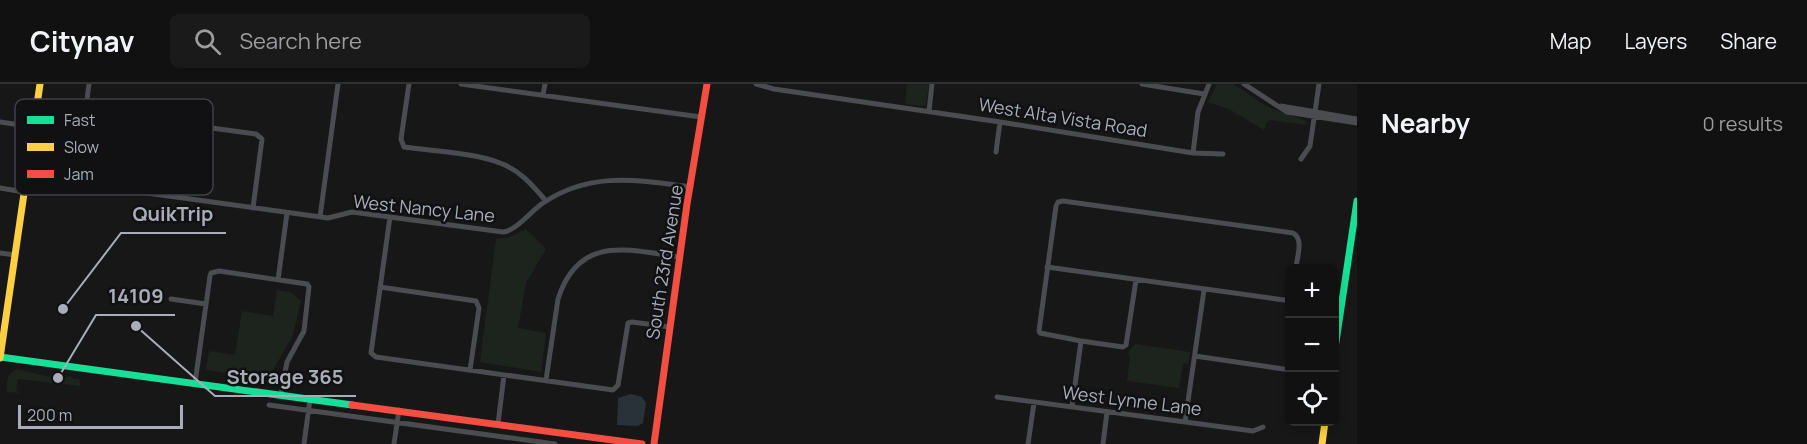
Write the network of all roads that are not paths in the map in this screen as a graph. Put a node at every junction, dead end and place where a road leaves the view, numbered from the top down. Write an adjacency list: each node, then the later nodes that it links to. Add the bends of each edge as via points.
1 (40, 84): 17 (main road)
2 (89, 84): 18 (street)
3 (338, 84): 40 (street)
4 (409, 84): 36 (street, via 401,139 404,147 501,163 530,182)
5 (460, 84): 16 (street)
6 (545, 84): 16 (street)
7 (707, 84): 21 (main road, South 23rd Avenue)
8 (756, 84): 14 (street, West Alta Vista Road)
9 (932, 84): 19 (street)
10 (1142, 84): 15 (street)
11 (1209, 84): 15 (street)
12 (1244, 84): 20 (street, via 1287,111)
13 (1319, 84): 20 (street)
14 (775, 86): 19 (street, West Alta Vista Road)
15 (1204, 94): 28 (street)
16 (543, 95): 21 (street)
17 (38, 99)
18 (87, 99)
19 (929, 111): 24 (street, West Alta Vista Road)
20 (1315, 115): 22 (street); 30 (street, via 1310,146)
21 (701, 117): 31 (main road, South 23rd Avenue)
22 (1357, 121)
23 (0, 122): 25 (street)
24 (1000, 122): 27 (street); 28 (street, West Alta Vista Road)
25 (15, 124)
26 (213, 128): 38 (street, via 256,134 262,139)
27 (996, 153)
28 (1193, 153): 29 (street, West Alta Vista Road)
29 (1222, 154)
30 (1301, 159)
31 (691, 187): 36 (street, West Nancy Lane, via 631,179 598,180); 44 (main road, South 23rd Avenue)
32 (0, 188): 33 (street)
33 (15, 190)
34 (24, 195): 43 (main road)
35 (160, 195): 38 (street, West Nancy Lane)
36 (546, 201): 41 (street, West Nancy Lane, via 506,232)
37 (1357, 203): 55 (main road)
38 (253, 208): 39 (street, West Nancy Lane)
39 (287, 213): 40 (street, West Nancy Lane); 47 (street)
40 (320, 217): 41 (street, West Nancy Lane, via 352,212)
41 (390, 217): 49 (street)
42 (0, 253): 43 (street)
43 (15, 255): 58 (main road)
44 (680, 257): 54 (main road, South 23rd Avenue); 62 (street, via 612,249 592,255 575,268 558,298)
45 (1297, 264): 46 (street, via 1300,239 1297,234 1058,202)
46 (1047, 267): 48 (street); 56 (street, via 1039,331)
47 (278, 280): 53 (street, via 211,273); 64 (street, via 307,284 310,291 304,331 287,362)
48 (1136, 280): 50 (street); 56 (street, via 1126,345)
49 (380, 287): 60 (street, via 474,300 478,305); 60 (street, via 373,356)
50 (1204, 290): 52 (street); 57 (street)
51 (171, 299): 53 (street)
52 (1285, 300)
53 (206, 304): 63 (street)
54 (670, 327): 62 (street, via 629,322 626,325 616,389); 84 (main road, South 23rd Avenue)
55 (1339, 328)
56 (1081, 341): 69 (street)
57 (1195, 356): 59 (street); 73 (street)
58 (0, 358): 63 (main road)
59 (1285, 369)
60 (470, 370): 61 (street)
61 (504, 375): 62 (street); 75 (street)
62 (546, 380)
63 (195, 383): 64 (main road)
64 (281, 395): 66 (main road)
65 (997, 397): 67 (street, West Lynne Lane)
66 (310, 399): 70 (main road); 71 (street)
67 (1034, 403): 69 (street, West Lynne Lane); 85 (street)
68 (269, 405): 71 (street)
69 (1072, 407): 72 (street, West Lynne Lane)
70 (399, 410): 74 (street); 75 (main road)
71 (308, 411): 74 (street); 80 (street)
72 (1107, 412): 73 (street, West Lynne Lane); 86 (street)
73 (1185, 422): 77 (street, West Lynne Lane, via 1253,431)
74 (397, 423): 79 (street); 81 (street)
75 (498, 424): 78 (main road)
76 (1324, 426): 87 (main road)
77 (1263, 428)
78 (551, 431): 79 (street); 83 (main road)
79 (549, 443): 82 (street)
80 (304, 444)
81 (394, 444)
82 (555, 444)
83 (642, 444)
84 (654, 444)
85 (1028, 444)
86 (1102, 444)
87 (1322, 444)

